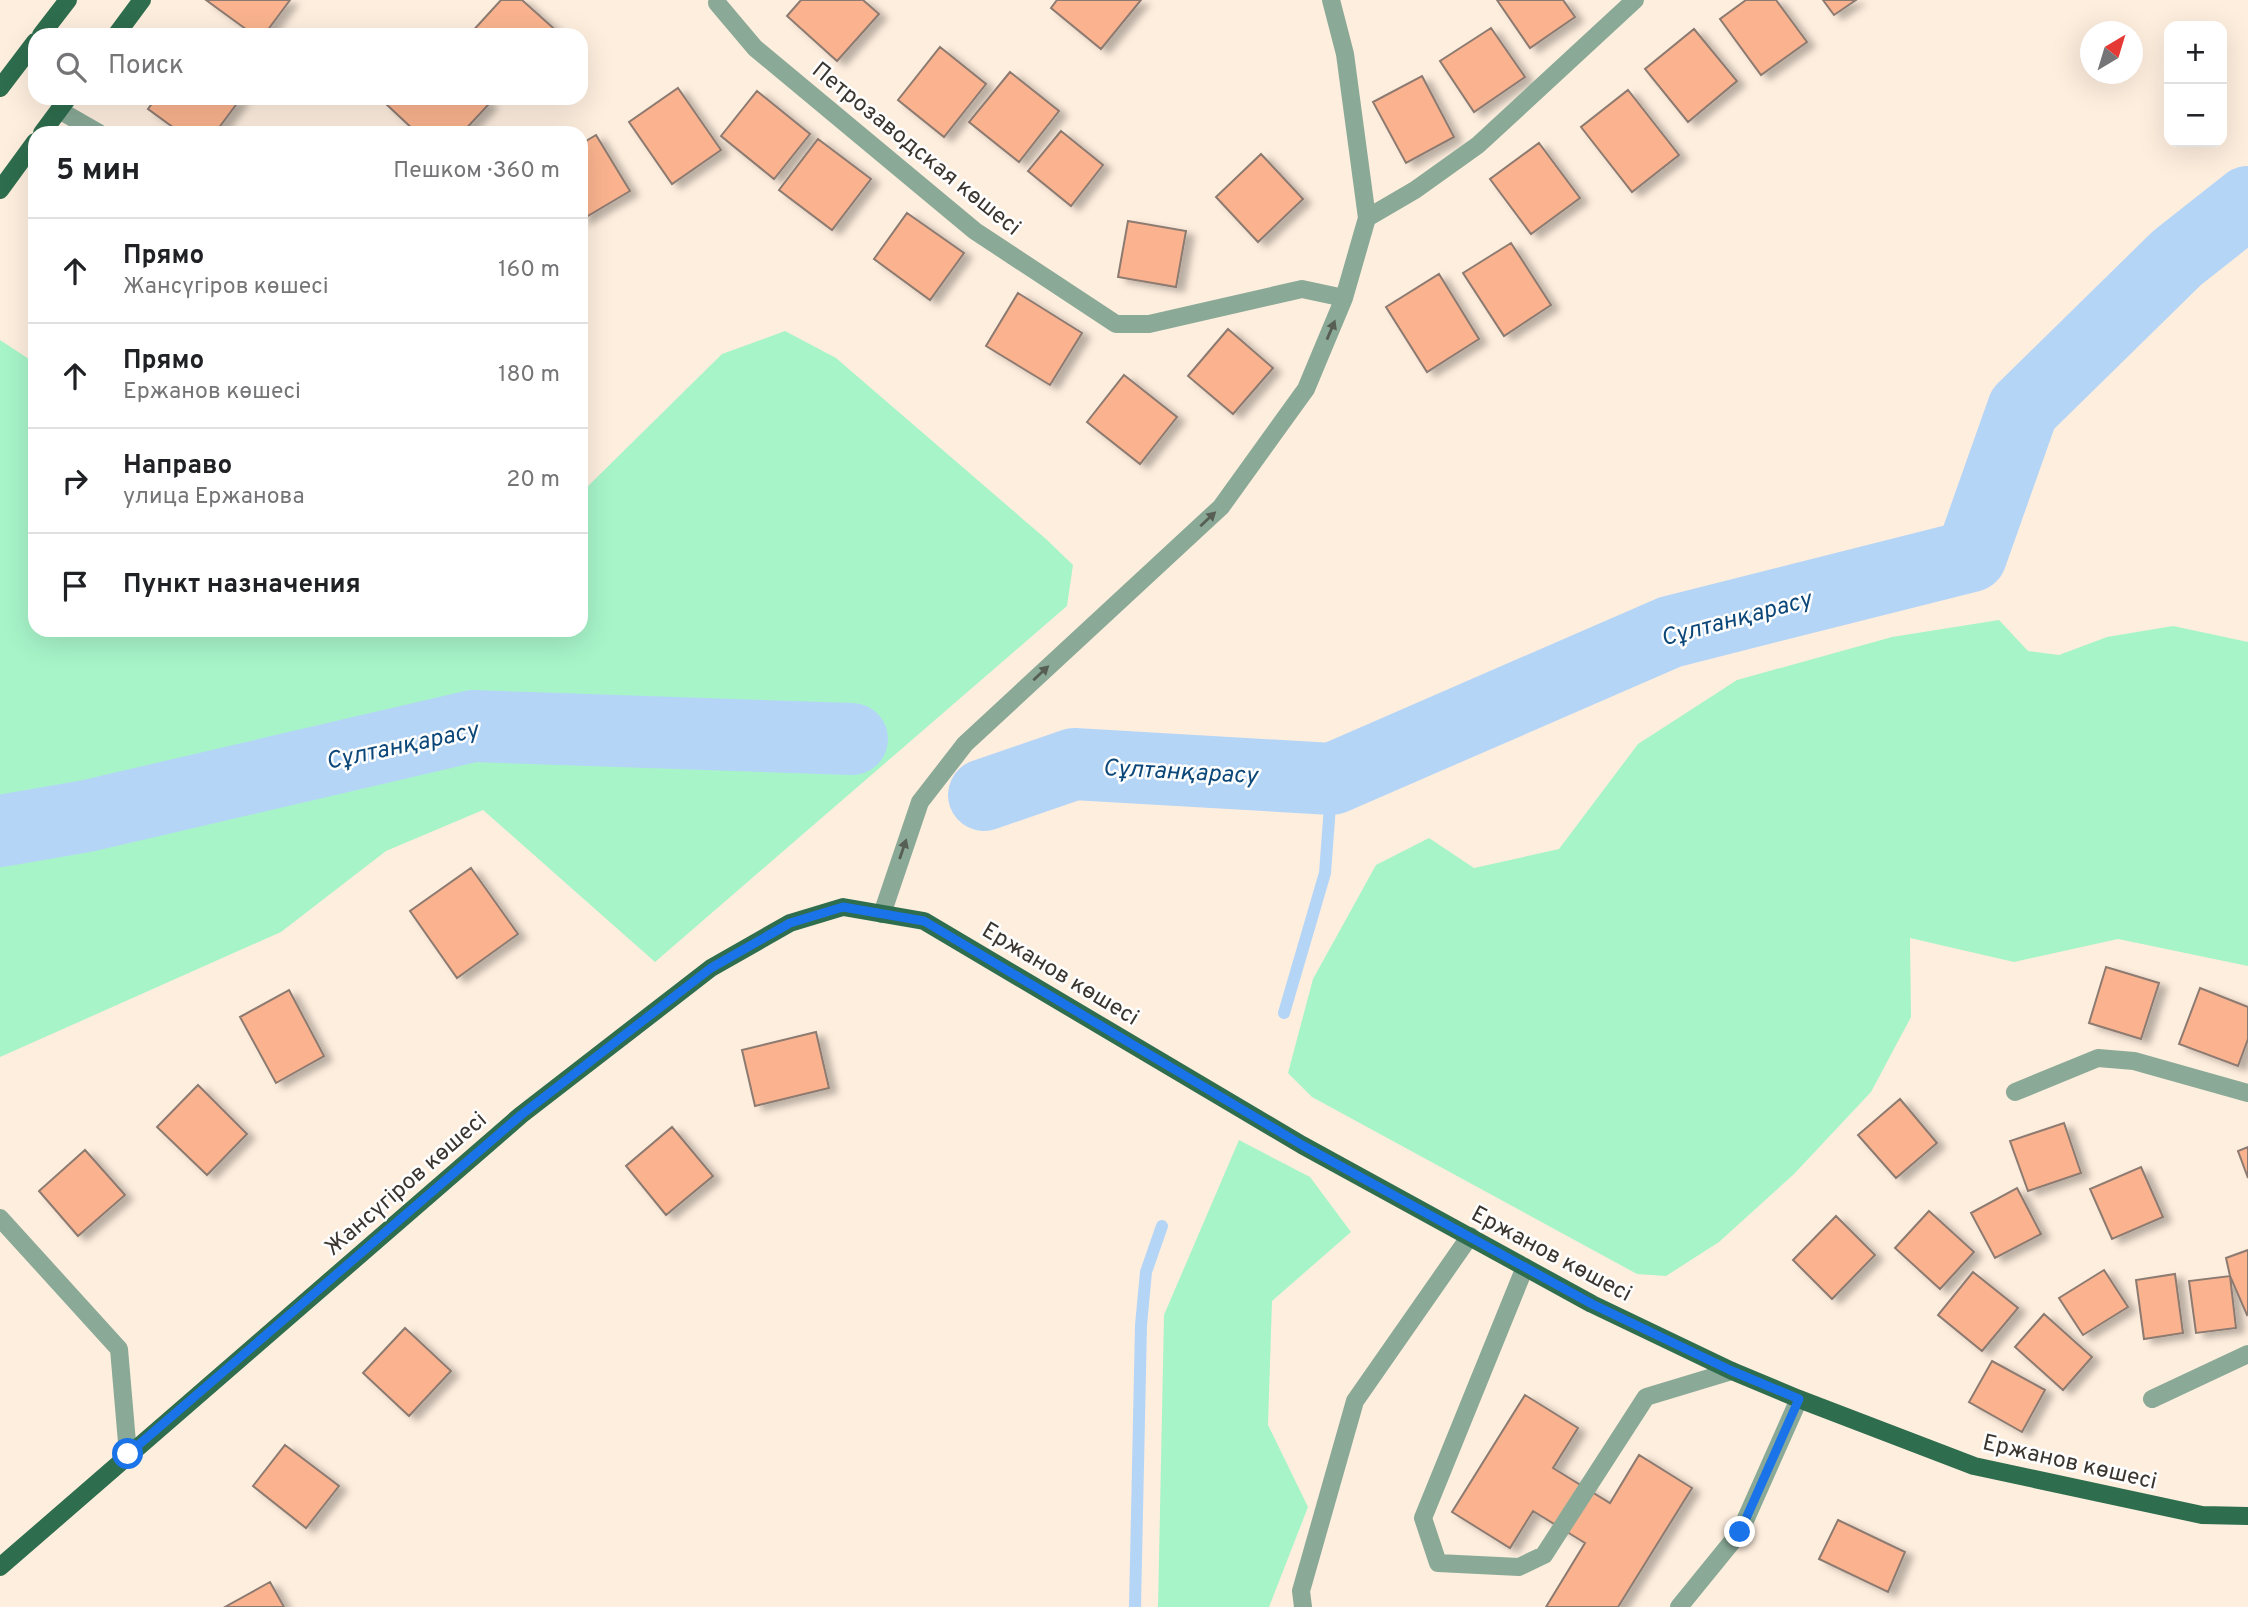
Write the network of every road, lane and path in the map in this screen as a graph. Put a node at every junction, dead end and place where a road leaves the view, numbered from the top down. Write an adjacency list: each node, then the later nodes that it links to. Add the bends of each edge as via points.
1 (68, 0): 6 (main road)
2 (142, 0): 7 (main road)
3 (1331, 0): 16 (street, via 1345,54)
4 (1635, 0): 16 (street, via 1478,145)
5 (717, 3): 17 (street, Петрозаводская көшесі, via 755,48 975,231 1116,324 1149,324 1302,289)
6 (46, 28)
7 (121, 28)
8 (28, 52): 9 (main road)
9 (0, 88)
10 (63, 105): 12 (main road)
11 (65, 105): 13 (street)
12 (47, 126)
13 (91, 126)
14 (28, 152): 15 (main road)
15 (0, 190)
16 (1367, 218): 17 (street)
17 (1345, 298): 18 (street, one-way to 17, via 920,802 965,744 1221,507 1306,389)
18 (882, 914): 22 (main road, Ержанов көшесі, via 924,921 1302,1145); 28 (main road, Жансүгіров көшесі, via 843,907 790,923 711,968 521,1115)
19 (2015, 1092): 20 (street, via 2098,1058 2134,1061)
20 (2248, 1093)
21 (0, 1218): 28 (street, via 119,1349)
22 (1470, 1236): 23 (main road, Ержанов көшесі); 31 (street, via 1355,1401 1301,1591)
23 (1525, 1267): 25 (main road, Ержанов көшесі); 25 (street, via 1423,1518 1438,1563 1519,1567 1544,1555 1646,1396)
24 (2248, 1354): 27 (street)
25 (1732, 1371): 26 (main road, Ержанов көшесі)
26 (1799, 1399): 29 (main road, Ержанов көшесі, via 1974,1466 2202,1515); 32 (street, via 1740,1532)
27 (2152, 1399)
28 (128, 1454): 30 (main road, Жансүгіров көшесі)
29 (2248, 1516)
30 (0, 1567)
31 (1303, 1607)
32 (1679, 1607)

